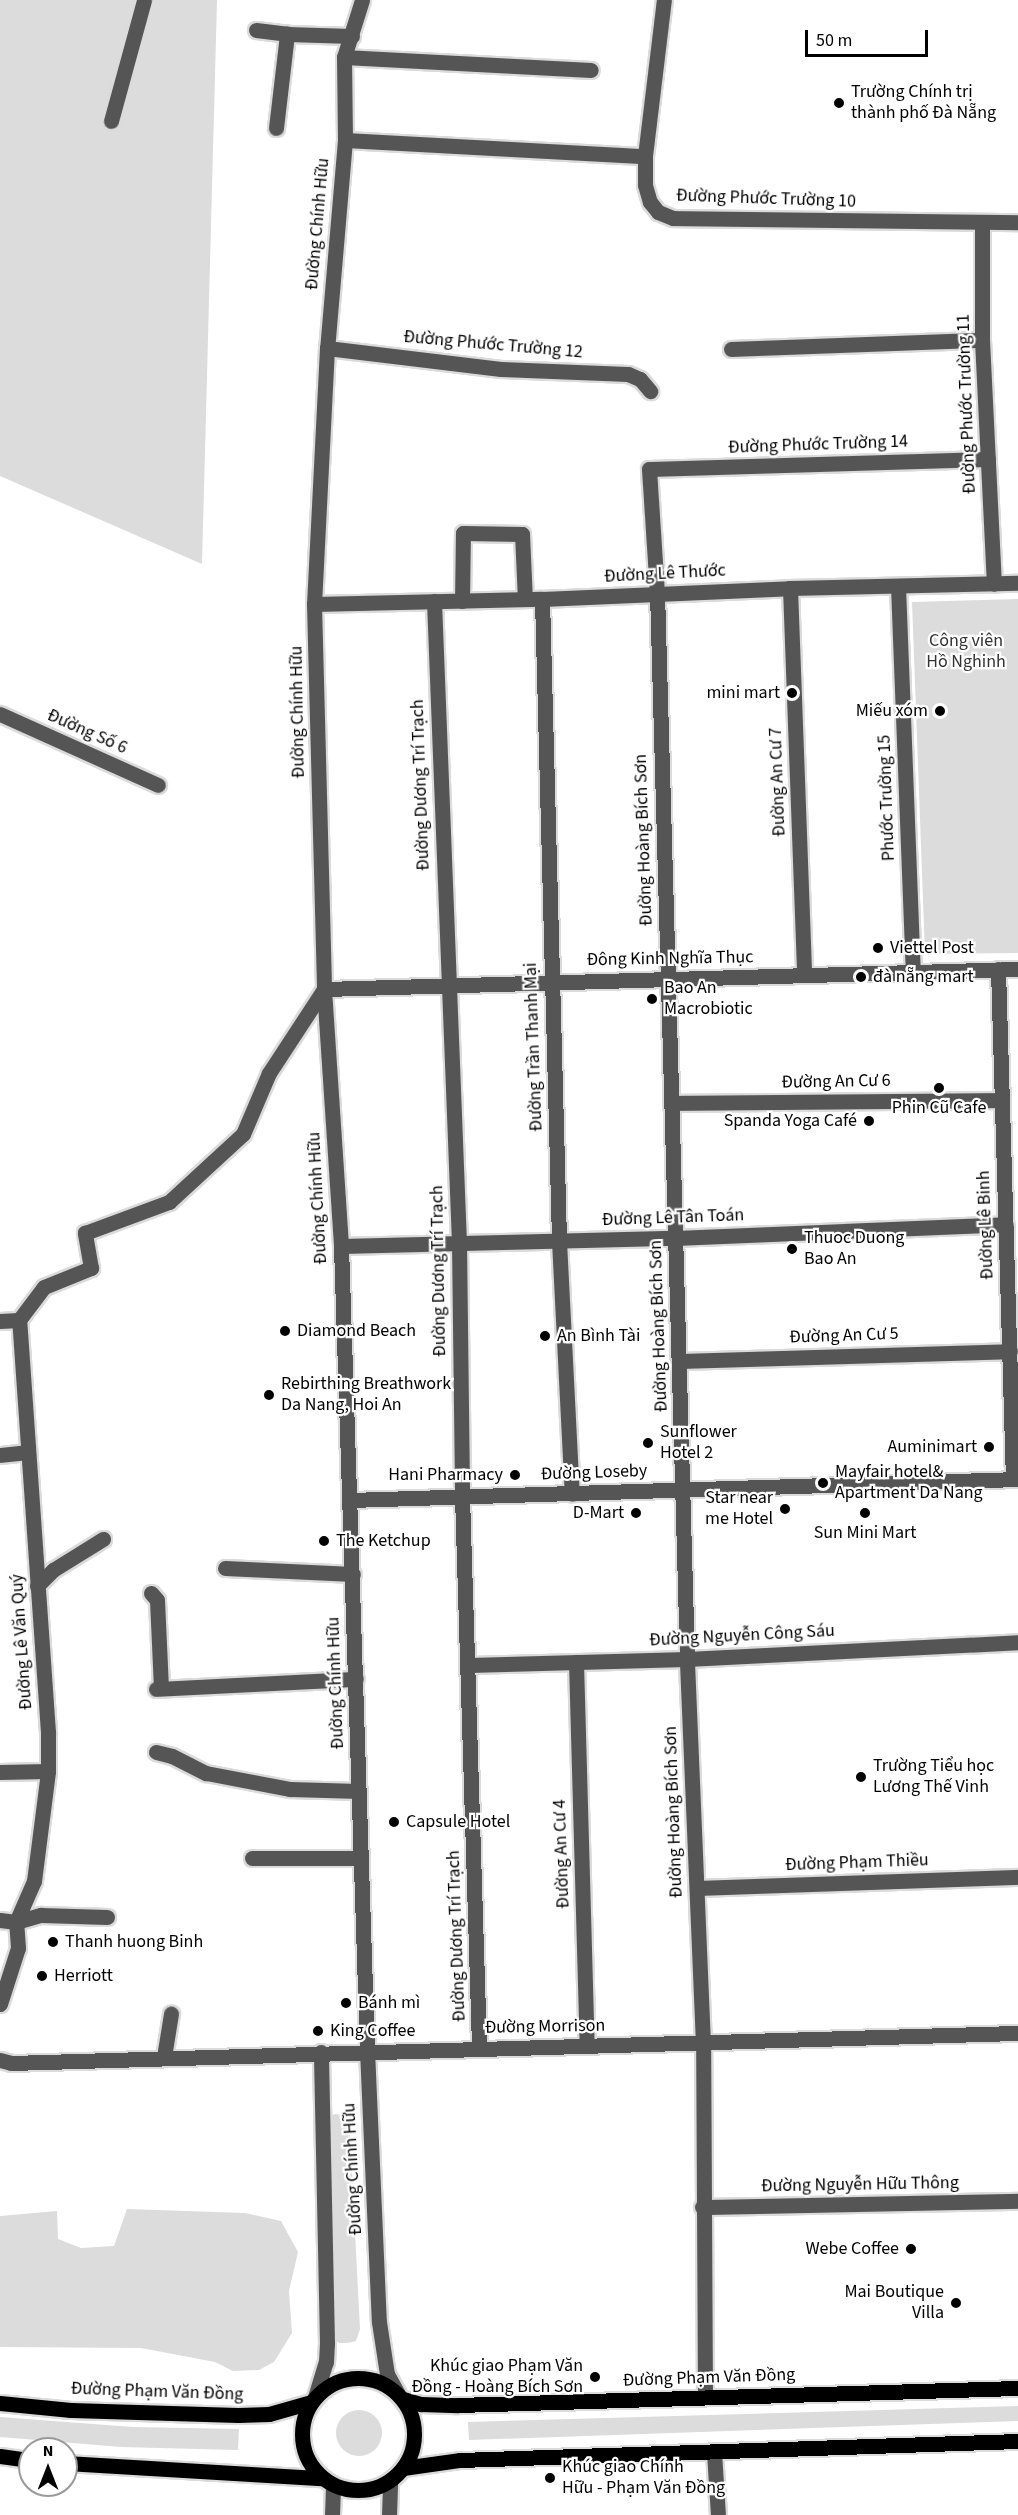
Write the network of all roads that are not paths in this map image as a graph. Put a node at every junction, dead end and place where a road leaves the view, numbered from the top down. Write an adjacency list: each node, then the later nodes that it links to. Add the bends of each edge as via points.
1 (144, 0): 9 (street)
2 (362, 0): 6 (street, Đường Chính Hữu)
3 (664, 0): 12 (street, Đường Phước Trường 10)
4 (256, 30): 5 (street)
5 (287, 34): 6 (street); 10 (street)
6 (352, 36): 7 (street, Đường Chính Hữu)
7 (344, 57): 8 (street); 11 (street, Đường Chính Hữu)
8 (591, 70)
9 (111, 121)
10 (276, 128)
11 (345, 140): 12 (street); 16 (street, Đường Chính Hữu)
12 (645, 156): 14 (street, Đường Phước Trường 10, via 645,185 650,202 658,212 673,219)
13 (1018, 222): 14 (street, Đường Phước Trường 10)
14 (982, 223): 15 (street, Đường Phước Trường 11)
15 (982, 340): 17 (street); 19 (street, Đường Phước Trường 11)
16 (327, 348): 18 (street, Đường Phước Trường 12, via 501,369 628,374 640,379); 30 (street, Đường Chính Hữu)
17 (730, 349)
18 (650, 391)
19 (988, 459): 20 (street, Đường Phước Trường 14); 22 (street, Đường Phước Trường 11)
20 (649, 469): 25 (street, Đường Hoàng Bích Sơn)
21 (1018, 583): 22 (street, Đường Lê Thước)
22 (994, 584): 23 (street, Đường Lê Thước)
23 (898, 586): 24 (street, Đường Lê Thước); 35 (street, Phước Trường 15)
24 (790, 588): 25 (street, Đường Lê Thước); 36 (street, Đường An Cư 7)
25 (657, 593): 27 (street, Đường Lê Thước); 37 (street, Đường Hoàng Bích Sơn)
26 (525, 599): 27 (street, Đường Lê Thước); 29 (street, Đường Lê Thước); 29 (street, via 522,534 464,533)
27 (542, 599): 38 (street, Đường Trần Thanh Mại)
28 (434, 601): 29 (street, Đường Lê Thước); 30 (street, Đường Lê Thước); 39 (street, Đường Dương Trí Trạch)
29 (462, 601)
30 (314, 604): 40 (street, Đường Chính Hữu)
31 (0, 714): 32 (street, Đường Số 6)
32 (158, 785)
33 (998, 969): 34 (street, Đông Kinh Nghĩa Thục); 35 (street, Đông Kinh Nghĩa Thục); 41 (street, Đường Lê Binh)
34 (1018, 969)
35 (913, 972): 36 (street, Đông Kinh Nghĩa Thục)
36 (804, 975): 37 (street, Đông Kinh Nghĩa Thục)
37 (668, 979): 38 (street, Đông Kinh Nghĩa Thục); 42 (street, Đường Hoàng Bích Sơn)
38 (552, 981): 39 (street, Đông Kinh Nghĩa Thục); 45 (street, Đường Trần Thanh Mại)
39 (447, 983): 40 (street, Đông Kinh Nghĩa Thục); 46 (street, Đường Dương Trí Trạch)
40 (324, 989): 47 (street, Đường Chính Hữu); 48 (street, via 269,1072 243,1134 169,1202 85,1233 92,1268 44,1287)
41 (1001, 1100): 42 (street, Đường An Cư 6); 43 (street, Đường Lê Binh)
42 (671, 1103): 44 (street, Đường Hoàng Bích Sơn)
43 (1006, 1224): 44 (street, Đường Lê Tân Toán); 50 (street, Đường Lê Binh)
44 (675, 1238): 45 (street, Đường Lê Tân Toán); 51 (street, Đường Hoàng Bích Sơn)
45 (560, 1241): 46 (street, Đường Lê Tân Toán); 56 (street, Đường Trần Thanh Mại)
46 (459, 1244): 47 (street, Đường Lê Tân Toán); 57 (street, Đường Dương Trí Trạch)
47 (341, 1246): 58 (street, Đường Chính Hữu)
48 (19, 1320): 49 (street); 52 (street, Đường Lê Văn Quý)
49 (0, 1321)
50 (1010, 1351): 51 (street, Đường An Cư 5); 54 (street, Đường Lê Binh)
51 (679, 1361): 55 (street, Đường Hoàng Bích Sơn)
52 (28, 1452): 53 (street); 62 (street, Đường Lê Văn Quý)
53 (0, 1455)
54 (1016, 1479): 55 (street, Đường Loseby)
55 (684, 1489): 56 (street, Đường Loseby); 65 (street, Đường Hoàng Bích Sơn)
56 (572, 1494): 57 (street, Đường Loseby)
57 (462, 1496): 58 (street, Đường Loseby); 67 (street, Đường Dương Trí Trạch)
58 (350, 1500): 61 (street, Đường Chính Hữu)
59 (103, 1539): 62 (street, via 53,1570)
60 (225, 1568): 61 (street)
61 (353, 1574): 68 (street, Đường Chính Hữu)
62 (37, 1586): 70 (street, Đường Lê Văn Quý)
63 (151, 1593): 68 (street, via 157,1600 159,1689)
64 (1018, 1642): 65 (street, Đường Nguyễn Công Sáu)
65 (687, 1659): 66 (street, Đường Nguyễn Công Sáu); 76 (street, Đường Hoàng Bích Sơn)
66 (576, 1662): 67 (street, Đường Nguyễn Công Sáu); 85 (street, Đường An Cư 4)
67 (468, 1665): 86 (street, Đường Dương Trí Trạch)
68 (356, 1679): 72 (street, Đường Chính Hữu)
69 (156, 1752): 72 (street, via 206,1773 290,1789)
70 (48, 1771): 71 (street); 79 (street, Đường Lê Văn Quý, via 34,1881)
71 (0, 1772)
72 (359, 1791): 74 (street, Đường Chính Hữu)
73 (252, 1858): 74 (street)
74 (361, 1858): 87 (street, Đường Chính Hữu)
75 (1018, 1877): 76 (street, Đường Phạm Thiều)
76 (697, 1887): 84 (street, Đường Hoàng Bích Sơn)
77 (107, 1917): 79 (street, via 41,1915)
78 (0, 1920): 79 (street)
79 (16, 1922): 80 (street); 81 (street, Đường Lê Văn Quý, via 18,1948)
80 (0, 1932)
81 (0, 2004)
82 (171, 2014): 89 (street)
83 (1018, 2033): 84 (street, Đường Morrison)
84 (702, 2044): 85 (street, Đường Morrison); 92 (street, Đường Hoàng Bích Sơn)
85 (587, 2045): 86 (street, Đường Morrison)
86 (479, 2047): 87 (street, Đường Morrison)
87 (367, 2050): 88 (street, Đường Morrison); 94 (street, Đường Chính Hữu, via 380,2338 387,2374)
88 (321, 2052): 89 (street, Đường Morrison); 96 (street, Đường Chính Hữu, via 327,2343 325,2368)
89 (164, 2057): 90 (street, Đường Morrison)
90 (0, 2060)
91 (1018, 2201): 92 (street, Đường Nguyễn Hữu Thông)
92 (702, 2207): 95 (street, Đường Hoàng Bích Sơn)
93 (1018, 2388): 95 (main road, Đường Phạm Văn Đồng)
94 (400, 2396): 95 (main road, Đường Phạm Văn Đồng, via 421,2404 458,2405); 96 (main road, via 378,2382 355,2378 326,2387); 103 (main road, via 410,2412 415,2441)
95 (705, 2397)
96 (313, 2400): 97 (main road, Đường Phạm Văn Đồng, via 269,2415 70,2410); 104 (main road, via 304,2415 302,2442 305,2456)
97 (0, 2403)
98 (1018, 2441): 99 (main road)
99 (714, 2452): 103 (main road, via 459,2460); 108 (street)
100 (0, 2456): 101 (main road)
101 (18, 2458)
102 (78, 2464): 104 (main road)
103 (403, 2468): 105 (main road)
104 (327, 2481): 105 (main road, via 347,2490 362,2490); 106 (street)
105 (390, 2481): 107 (street)
106 (332, 2515)
107 (389, 2515)
108 (718, 2515)

